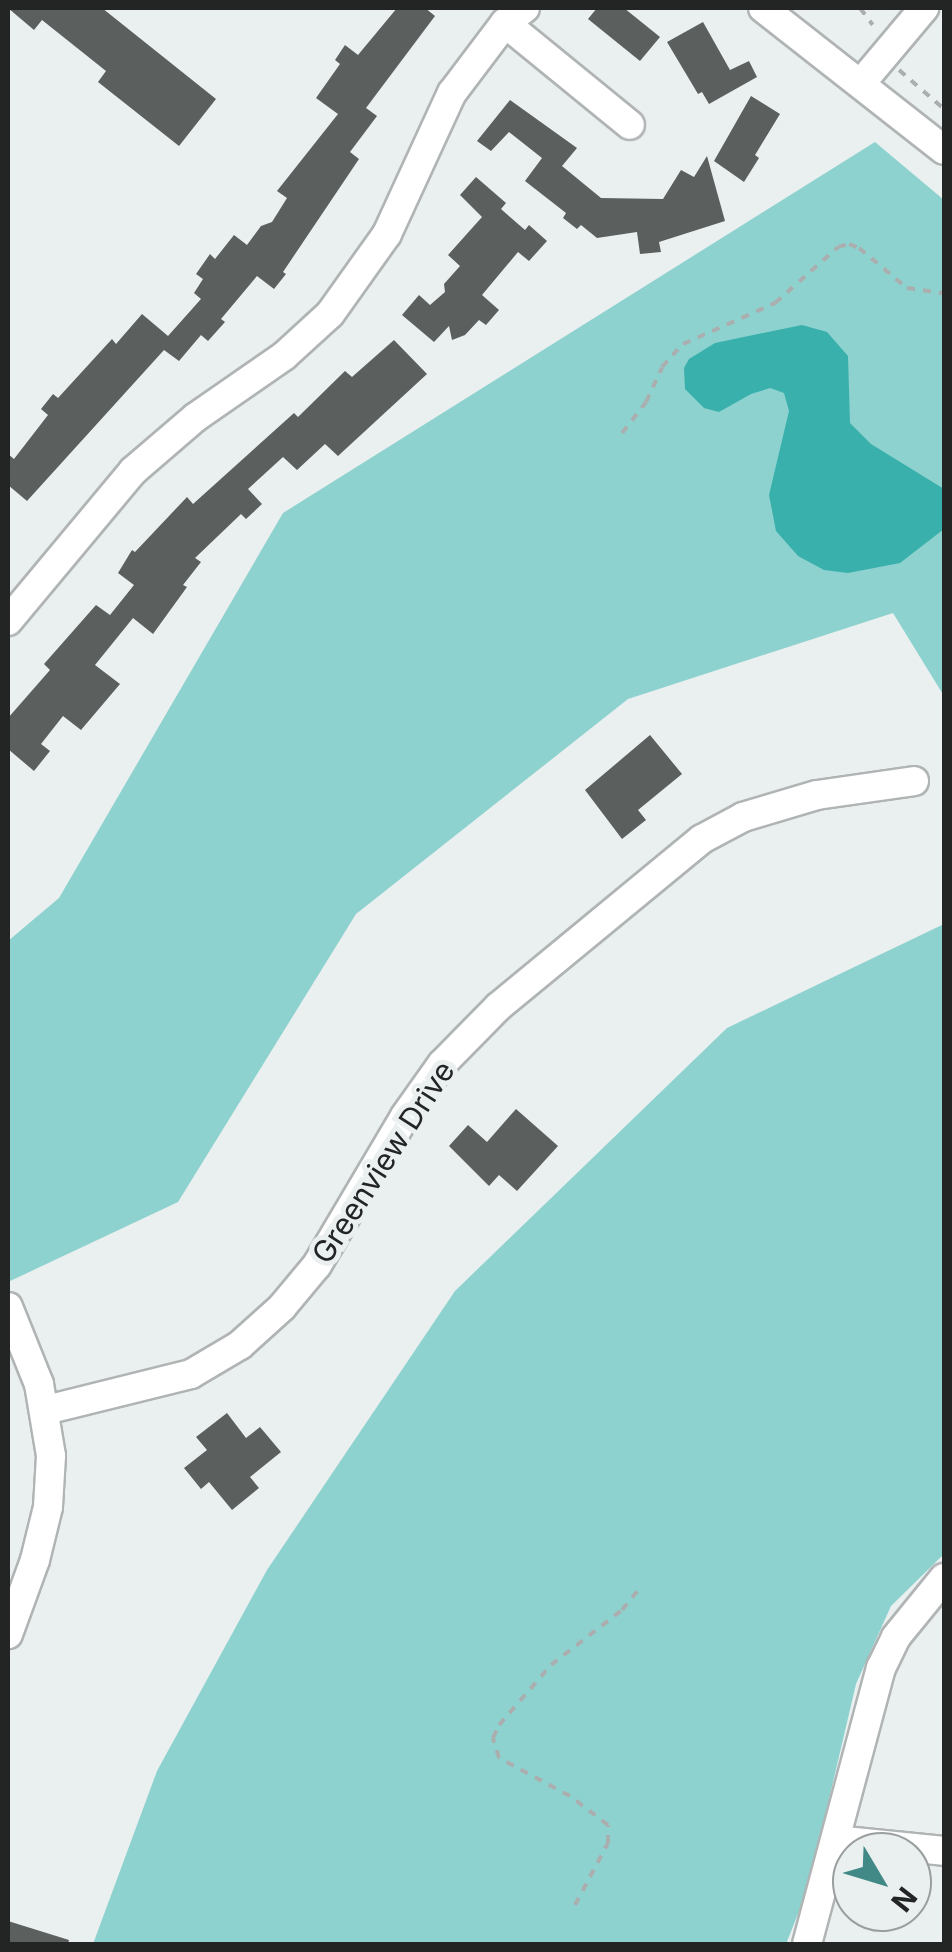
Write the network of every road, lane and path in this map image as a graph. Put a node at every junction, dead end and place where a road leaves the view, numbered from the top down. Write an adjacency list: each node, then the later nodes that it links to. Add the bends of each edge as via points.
1 (763, 8): 7 (street)
2 (860, 8): 5 (path)
3 (924, 8): 6 (street)
4 (514, 13): 9 (street); 13 (street, via 452,92 386,234 330,314 132,471)
5 (873, 25)
6 (882, 58): 7 (street); 8 (path)
7 (862, 82): 10 (street)
8 (944, 109)
9 (630, 126)
10 (944, 150)
11 (944, 293): 12 (path, via 907,288 859,248 838,247 775,302 683,344)
12 (622, 433)
13 (8, 621)
14 (914, 780): 16 (street, Greenview Drive, via 816,795 742,817 702,839 498,1006 442,1064 317,1264 240,1346 191,1374)
15 (8, 1307): 16 (street)
16 (46, 1410): 19 (street, via 48,1507)
17 (944, 1578): 20 (street, via 896,1636 880,1668)
18 (638, 1590): 22 (path, via 551,1665 493,1738 499,1758 608,1825 608,1843)
19 (8, 1634)
20 (838, 1832)
21 (832, 1854): 23 (street)
22 (575, 1904)
23 (807, 1944)

